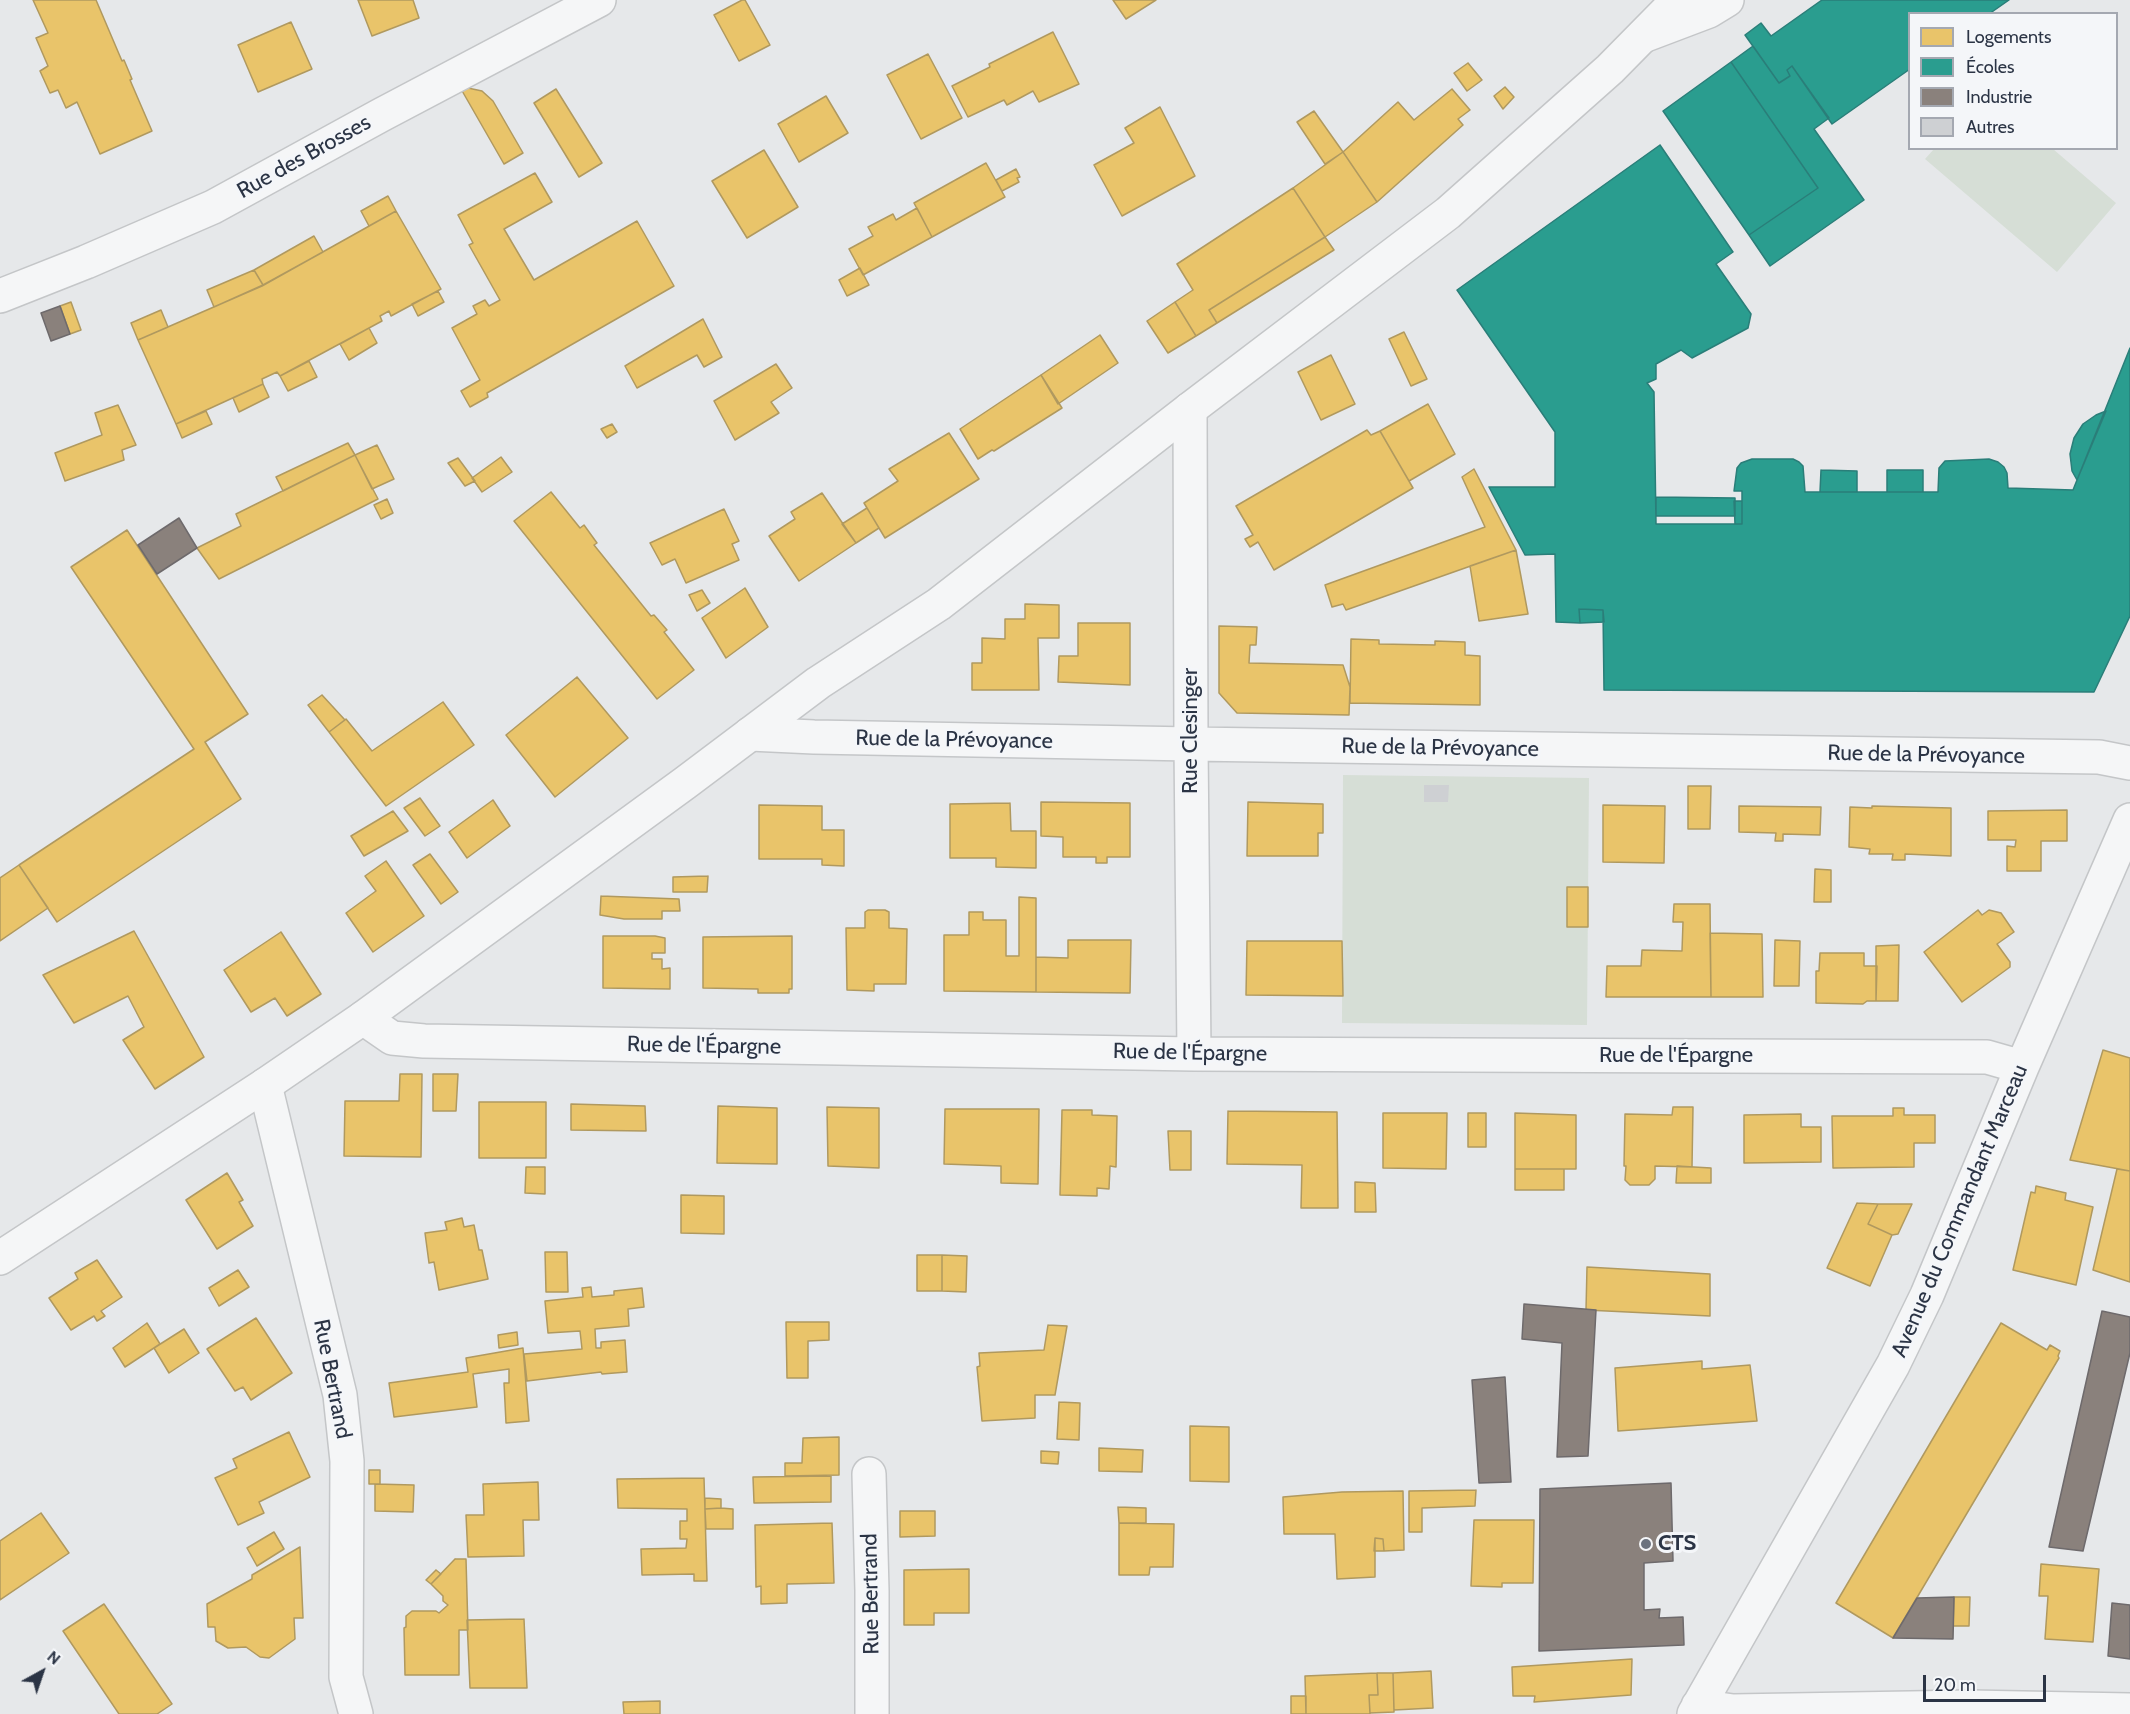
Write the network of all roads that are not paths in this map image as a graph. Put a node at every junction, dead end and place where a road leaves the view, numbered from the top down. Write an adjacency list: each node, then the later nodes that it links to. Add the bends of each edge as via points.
1 (599, 0): 5 (street, Rue des Brosses, via 213,207)
2 (1678, 0): 4 (street)
3 (1727, 0): 4 (street, via 1709,11)
4 (1643, 36): 6 (street, via 1448,213)
5 (0, 296)
6 (1190, 409): 7 (street, via 939,604 818,683); 8 (street, Rue Clesinger)
7 (750, 734): 8 (street, Rue de la Prévoyance); 11 (street)
8 (1191, 744): 9 (street, Rue de la Prévoyance, via 2099,757); 12 (street, Rue Clesinger)
9 (2130, 763)
10 (2130, 820): 13 (street, Avenue du Commandant Marceau)
11 (363, 1018): 12 (street, Rue de l'Épargne, via 392,1038 424,1041); 14 (street)
12 (1194, 1054): 13 (street, Rue de l'Épargne, via 1987,1057)
13 (2022, 1067): 17 (street, Avenue du Commandant Marceau, via 1927,1295 1893,1365)
14 (265, 1085): 15 (street); 19 (street, Rue Bertrand, via 340,1395 347,1461 345,1677)
15 (0, 1258)
16 (869, 1474): 20 (street, Rue Bertrand)
17 (1696, 1710): 18 (street)
18 (2130, 1710)
19 (356, 1714)
20 (872, 1714)

